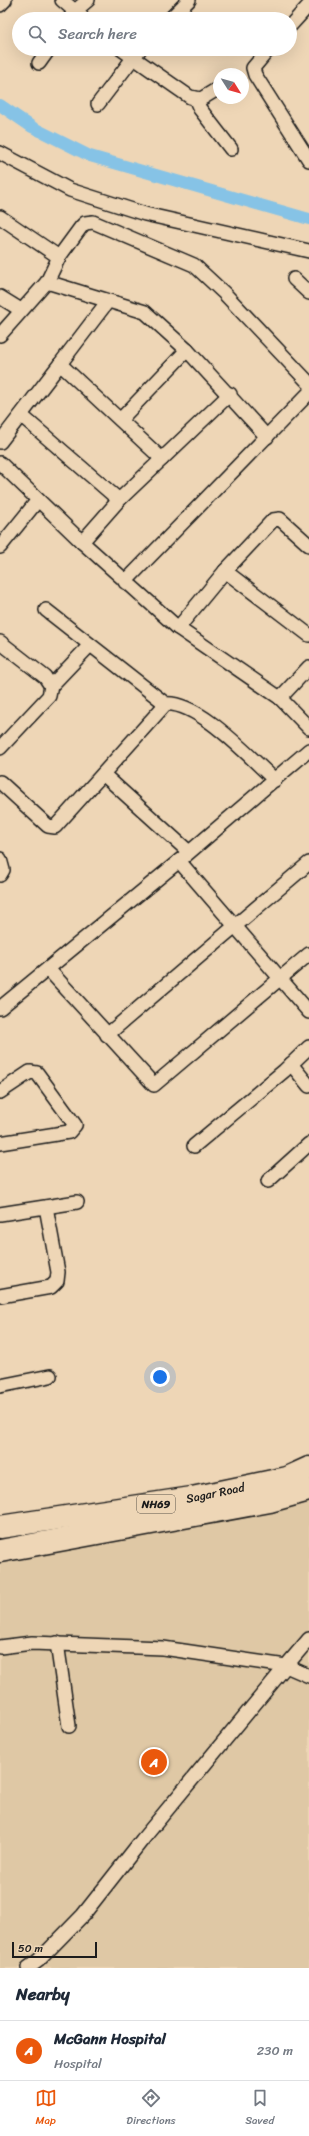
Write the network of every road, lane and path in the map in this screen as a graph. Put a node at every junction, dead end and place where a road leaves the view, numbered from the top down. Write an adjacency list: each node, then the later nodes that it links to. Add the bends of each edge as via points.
1 (5, 0): 5 (street)
2 (62, 0): 7 (street)
3 (88, 0): 8 (street)
4 (189, 0): 9 (street)
5 (0, 5)
6 (309, 5): 10 (street)
7 (72, 12)
8 (80, 12)
9 (177, 12)
10 (297, 18)
11 (44, 56): 15 (street)
12 (134, 56): 20 (street)
13 (140, 56): 19 (street)
14 (262, 56): 16 (street)
15 (39, 64)
16 (249, 70)
17 (249, 72): 23 (street, via 255,75)
18 (213, 92): 19 (street, via 201,99)
19 (195, 98): 21 (street, via 200,109)
20 (98, 104)
21 (231, 149)
22 (0, 153): 25 (street, via 70,190 145,214)
23 (309, 160)
24 (0, 217): 26 (street)
25 (309, 251)
26 (59, 257): 28 (street); 36 (street, via 85,223 93,222 194,265)
27 (294, 279): 29 (street)
28 (47, 282): 31 (street); 32 (street)
29 (309, 293)
30 (0, 297): 32 (street)
31 (108, 300): 34 (street, via 145,312); 35 (street)
32 (21, 310): 33 (street)
33 (0, 335)
34 (187, 350): 38 (street); 40 (street)
35 (60, 364): 39 (street); 40 (street)
36 (309, 383)
37 (309, 393): 41 (street)
38 (230, 394): 41 (street); 43 (street)
39 (22, 416): 42 (street); 46 (street)
40 (121, 419): 43 (street)
41 (267, 437): 51 (street)
42 (0, 442)
43 (162, 459): 46 (street)
44 (0, 463): 45 (street)
45 (38, 500): 47 (street); 49 (street)
46 (119, 500): 47 (street)
47 (82, 542): 51 (street)
48 (309, 545): 50 (street, via 277,518)
49 (0, 547)
50 (225, 571): 53 (street); 54 (street)
51 (125, 582): 53 (street)
52 (46, 610): 56 (street)
53 (178, 628): 59 (street)
54 (309, 635)
55 (0, 642): 58 (street, via 45,677)
56 (90, 645): 58 (street); 60 (street)
57 (309, 667): 59 (street)
58 (51, 686): 62 (street, via 49,696)
59 (280, 698): 61 (street)
60 (164, 704): 64 (street); 65 (street, via 181,705 201,715)
61 (309, 728)
62 (0, 748)
63 (309, 750): 65 (street)
64 (102, 774): 66 (street, via 55,827 51,828); 67 (street)
65 (274, 780): 67 (street)
66 (0, 782)
67 (184, 857): 71 (street); 73 (street)
68 (0, 859): 70 (street, via 3,870)
69 (309, 863): 71 (street)
70 (0, 875)
71 (235, 927): 74 (street); 77 (street)
72 (309, 954): 74 (street)
73 (48, 969): 75 (street); 77 (street)
74 (279, 979): 76 (street); 77 (street, via 157,1084 152,1084)
75 (1, 1005)
76 (309, 1012)
77 (107, 1035)
78 (309, 1047): 79 (street)
79 (291, 1064): 80 (street); 84 (street)
80 (309, 1086)
81 (0, 1092): 82 (street, via 30,1072 37,1073 75,1125 69,1132)
82 (0, 1143)
83 (309, 1144): 85 (street)
84 (194, 1146)
85 (268, 1181)
86 (77, 1202): 87 (street)
87 (46, 1207): 88 (street); 89 (street, via 58,1272 56,1280 51,1287)
88 (0, 1214)
89 (0, 1296)
90 (50, 1376): 91 (street)
91 (0, 1386)
92 (309, 1468): 94 (highway, Sagar Road / NH69, via 287,1478 192,1498)
93 (309, 1490): 95 (highway, Sagar Road / NH69, via 270,1501)
94 (0, 1527)
95 (0, 1551)
96 (309, 1639): 99 (street)
97 (57, 1643): 98 (street); 99 (street, via 163,1648); 101 (street)
98 (0, 1647)
99 (286, 1666): 100 (street); 102 (street, via 142,1840 84,1915)
100 (309, 1676)
101 (69, 1726)
102 (28, 1968)

